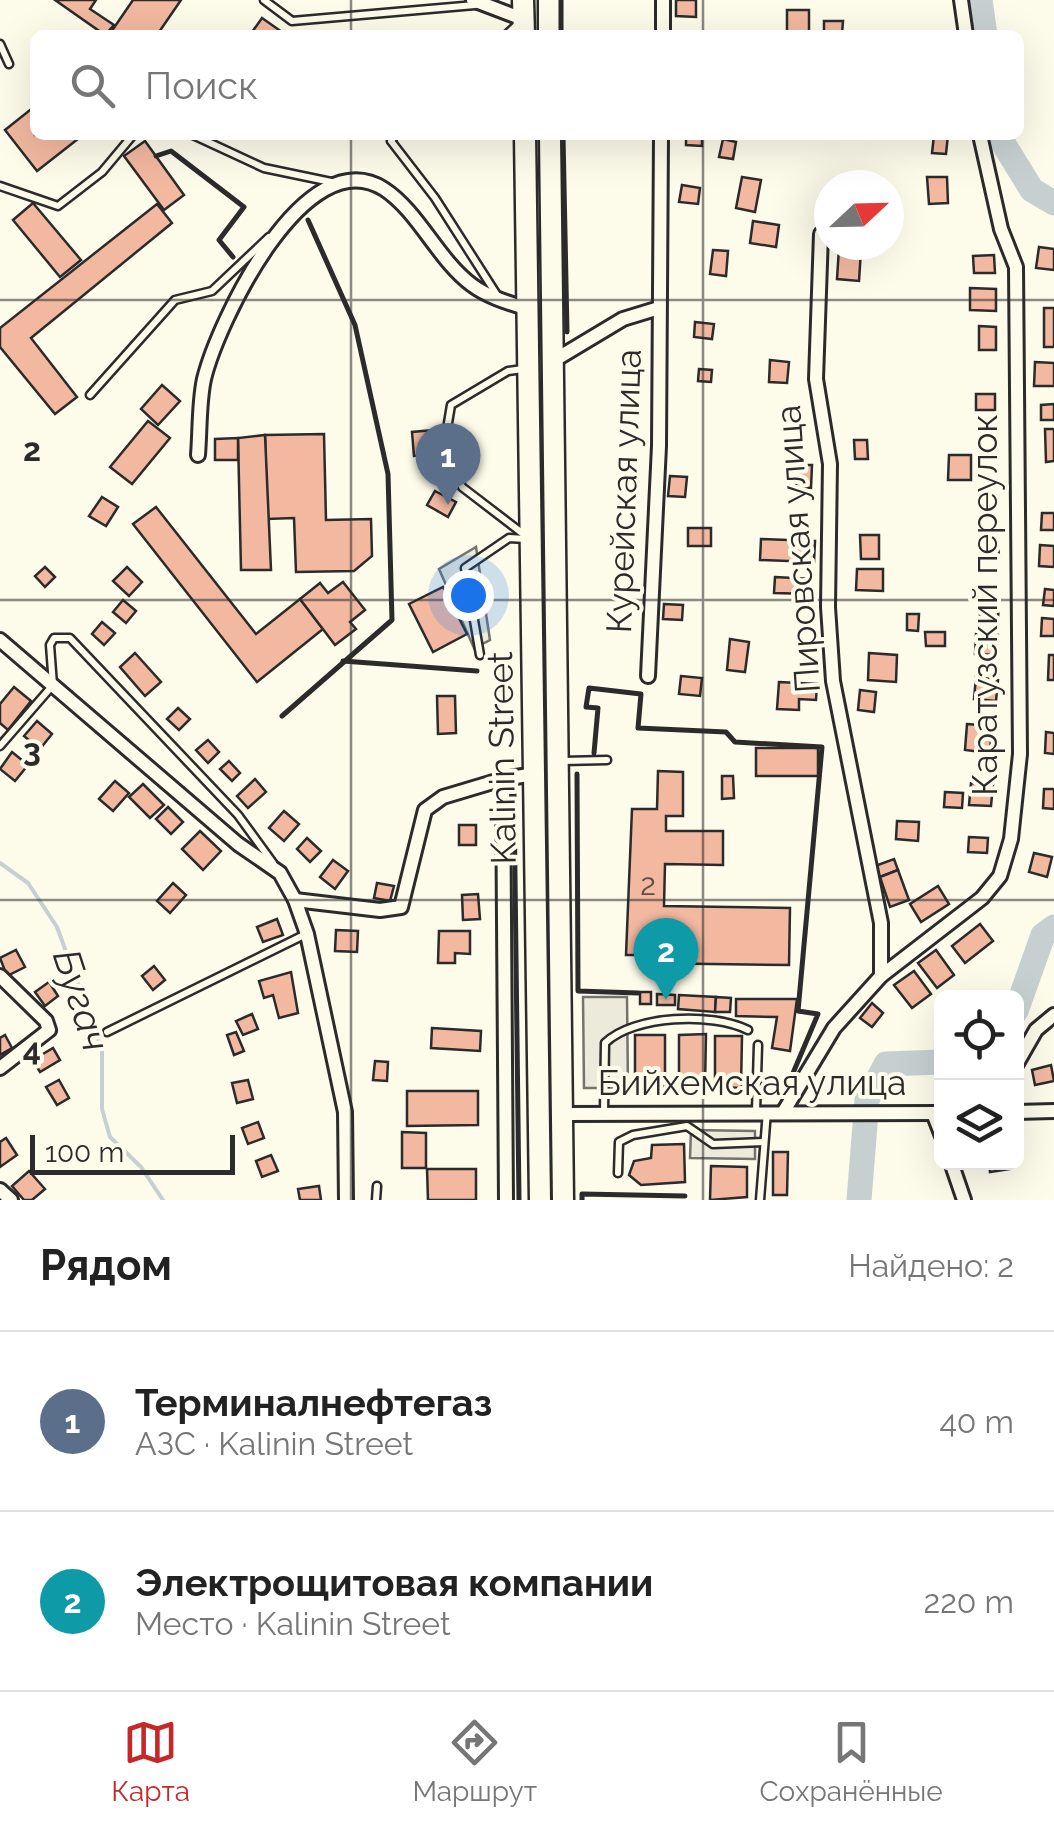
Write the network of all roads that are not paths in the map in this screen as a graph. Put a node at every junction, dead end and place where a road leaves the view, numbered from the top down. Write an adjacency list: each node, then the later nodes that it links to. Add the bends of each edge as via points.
1 (264, 0): 5 (lane, via 292,20)
2 (549, 0): 7 (main road)
3 (663, 0): 8 (street)
4 (961, 0): 9 (street)
5 (477, 2): 6 (street)
6 (523, 18)
7 (549, 30)
8 (662, 30)
9 (965, 30)
10 (0, 44): 11 (lane)
11 (9, 64)
12 (129, 140): 20 (lane, via 102,172 58,206)
13 (204, 140): 19 (lane, via 264,168)
14 (392, 140): 23 (lane)
15 (525, 140): 25 (main road, Kalinin Street)
16 (550, 140): 26 (main road, Kalinin Street)
17 (661, 140): 24 (street, Курейская улица)
18 (981, 140): 49 (street, Каратузский переулок, via 1016,267 1020,754 1012,839 1000,876 982,898)
19 (338, 183): 21 (street); 23 (street, via 366,181 386,190 471,284)
20 (0, 186)
21 (276, 230): 28 (lane, via 212,291 175,300); 31 (street, via 229,313 204,380)
22 (820, 260): 49 (street, Пировская улица, via 816,379 830,464 833,681 881,924)
23 (499, 299): 25 (street)
24 (659, 308): 26 (street, Курейская улица, via 623,319); 38 (street, Курейская улица)
25 (528, 310): 27 (main road, Kalinin Street)
26 (553, 361): 33 (main road, Kalinin Street)
27 (529, 368): 29 (lane, via 508,370 450,405); 32 (main road, Kalinin Street)
28 (90, 396)
29 (447, 429)
30 (448, 454): 32 (lane, via 462,487)
31 (198, 455)
32 (532, 540): 33 (main road); 34 (main road, Kalinin Street); 37 (lane, via 509,538 466,568)
33 (555, 540): 35 (main road, Kalinin Street)
34 (533, 628): 35 (main road); 43 (main road, Kalinin Street)
35 (556, 628): 42 (main road, Kalinin Street)
36 (0, 640): 39 (street)
37 (480, 656)
38 (648, 676)
39 (54, 684): 40 (lane); 45 (street); 45 (lane, via 50,644 70,638 238,815)
40 (0, 746)
41 (607, 760): 42 (lane)
42 (558, 761): 63 (main road, Kalinin Street)
43 (535, 774): 44 (street); 62 (main road, Kalinin Street)
44 (503, 779): 46 (street, via 442,797 425,810 401,907); 72 (street)
45 (280, 873): 46 (street)
46 (296, 900): 47 (street)
47 (307, 934): 52 (lane); 70 (street, via 345,1112)
48 (0, 976): 55 (street, via 48,1030)
49 (881, 976): 57 (street, Каратузский переулок, via 834,1028)
50 (1054, 1015): 54 (street)
51 (748, 1030): 59 (lane, via 734,1022 670,1021 619,1030 605,1042)
52 (108, 1032)
53 (758, 1045): 56 (lane)
54 (1024, 1051)
55 (0, 1068)
56 (761, 1111): 57 (street, Бийхемская улица); 59 (street, Бийхемская улица); 64 (lane)
57 (784, 1111): 61 (street, Бийхемская улица)
58 (1054, 1111): 60 (street)
59 (604, 1112): 63 (street, Бийхемская улица)
60 (1024, 1112)
61 (934, 1113)
62 (539, 1114): 63 (lane); 73 (main road, Kalinin Street)
63 (562, 1114): 74 (main road, Kalinin Street)
64 (764, 1142): 66 (lane, via 713,1144 687,1126 641,1133 618,1142); 75 (lane)
65 (954, 1170): 76 (street)
66 (618, 1174)
67 (378, 1186): 71 (lane)
68 (0, 1190): 69 (street)
69 (10, 1200)
70 (346, 1200)
71 (376, 1200)
72 (506, 1200)
73 (540, 1200)
74 (563, 1200)
75 (760, 1200)
76 (964, 1200)

